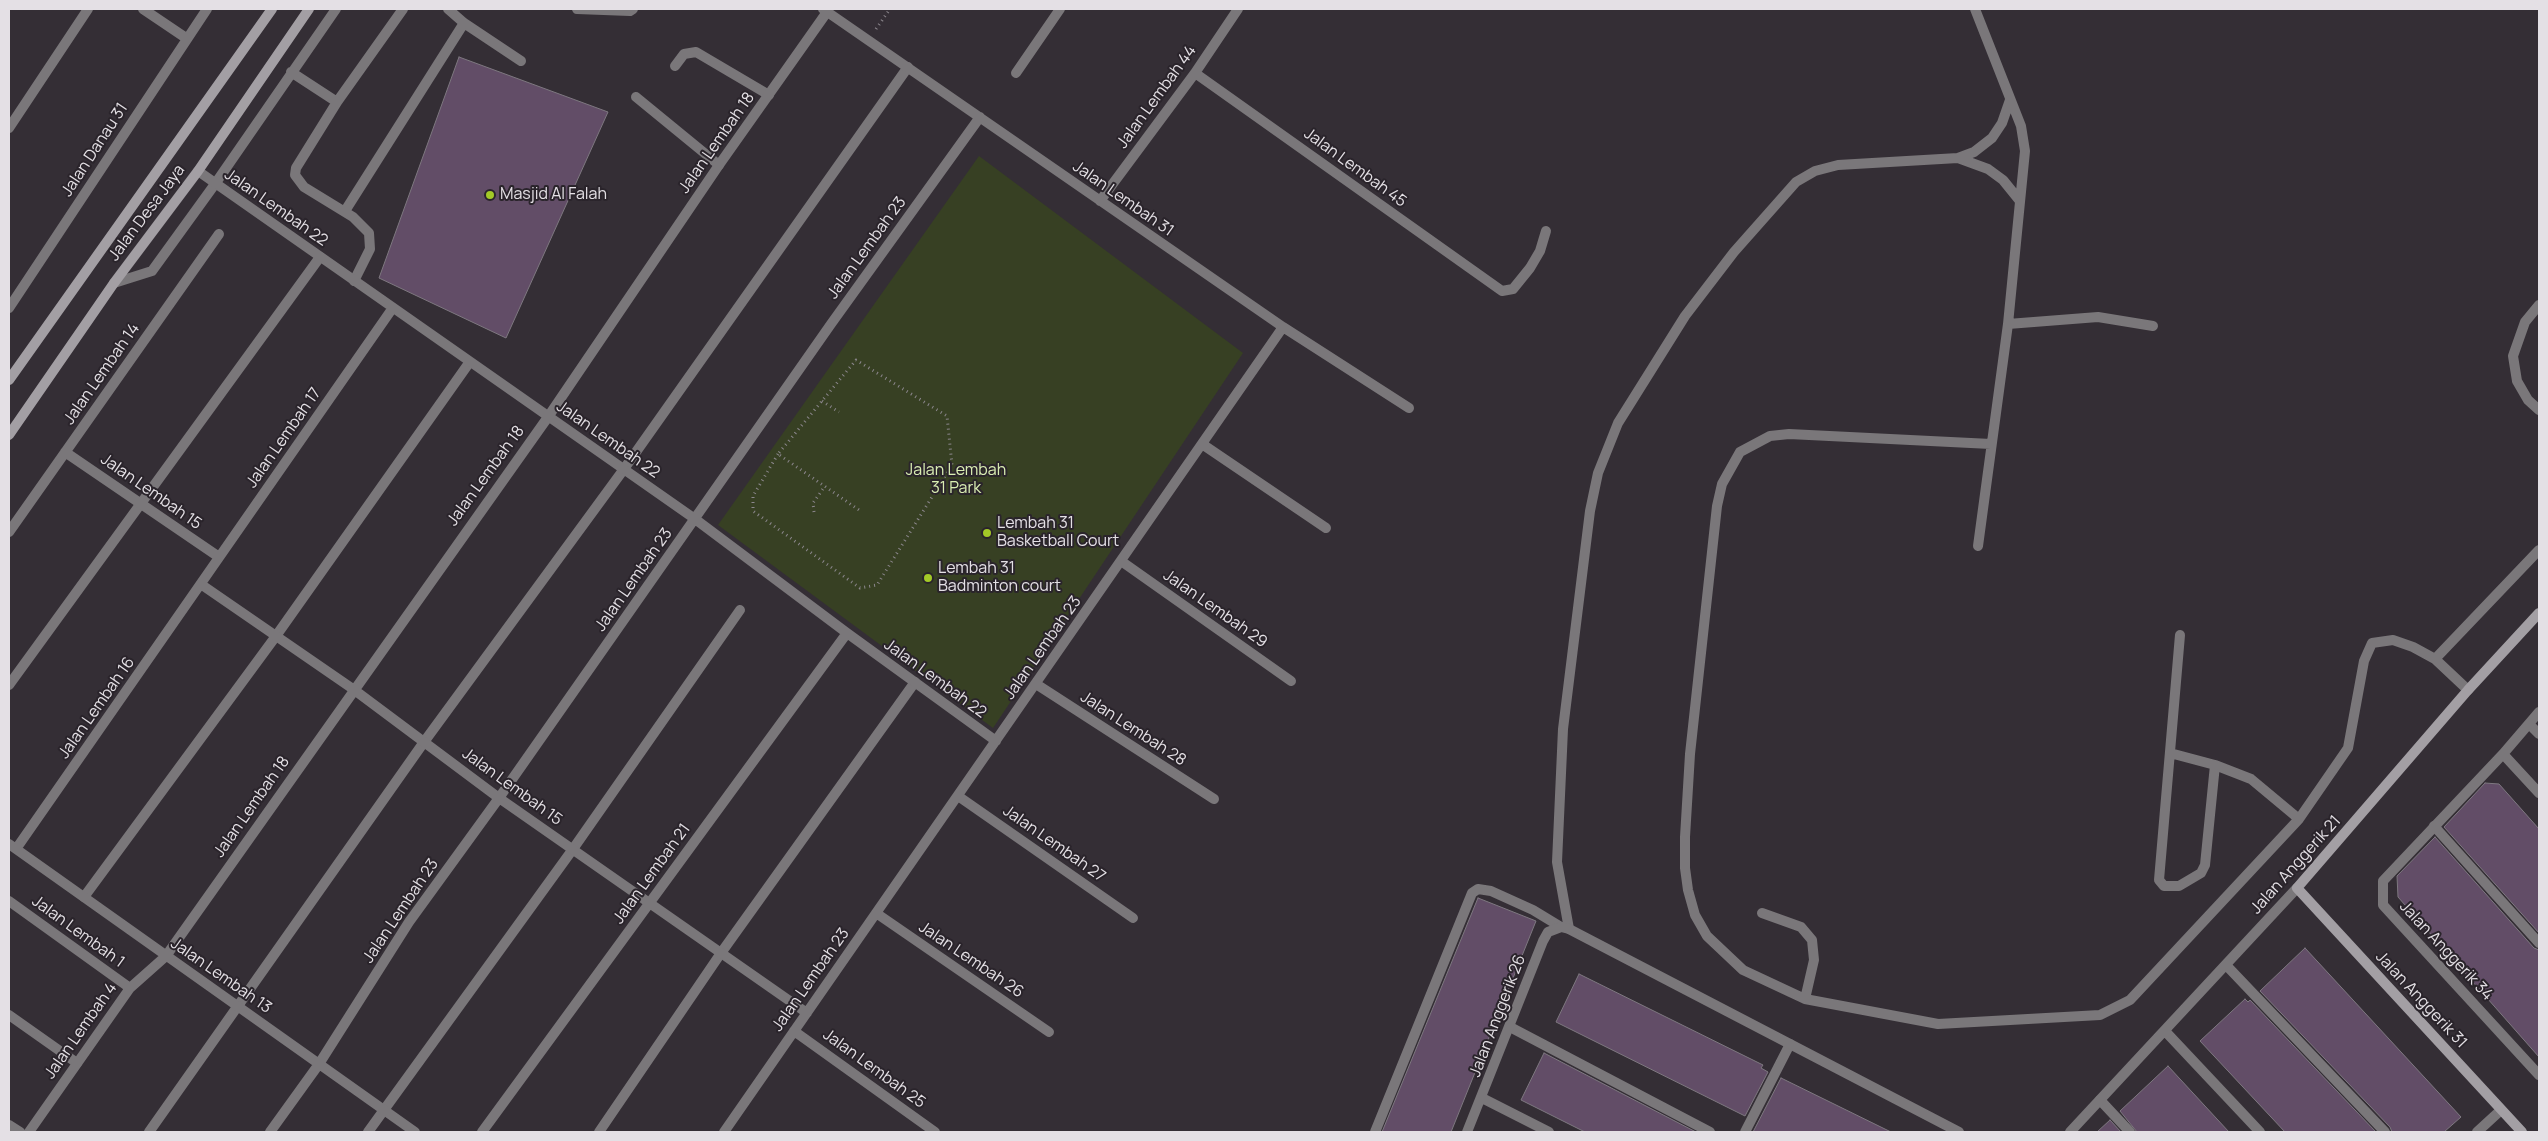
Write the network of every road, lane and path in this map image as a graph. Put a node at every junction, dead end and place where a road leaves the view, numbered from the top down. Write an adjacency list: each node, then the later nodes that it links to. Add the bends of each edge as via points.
1 (88, 9): 30 (street)
2 (143, 9): 17 (street)
3 (207, 9): 17 (street, Jalan Danau 31)
4 (272, 9): 50 (main road, Jalan Desa Jaya)
5 (309, 9): 33 (main road, Jalan Desa Jaya)
6 (336, 9): 22 (street)
7 (403, 9): 28 (street)
8 (448, 9): 16 (street)
9 (577, 9): 10 (street)
10 (633, 9)
11 (890, 9): 18 (path)
12 (1060, 9): 24 (street)
13 (1238, 9): 23 (street, Jalan Lembah 44)
14 (1975, 9): 27 (street)
15 (825, 10): 18 (street, Jalan Lembah 31); 25 (street, Jalan Lembah 18)
16 (464, 23): 19 (street); 37 (street)
17 (186, 38): 44 (street, Jalan Danau 31)
18 (869, 40): 21 (street, Jalan Lembah 31)
19 (522, 61)
20 (674, 66): 25 (street, via 684,54 696,52)
21 (908, 67): 29 (street, Jalan Lembah 31); 61 (street)
22 (291, 72): 28 (street); 34 (street)
23 (1195, 72): 36 (street, Jalan Lembah 44); 38 (street, Jalan Lembah 45, via 1497,288 1508,291 1518,285 1540,251)
24 (1016, 73)
25 (769, 95): 32 (street, Jalan Lembah 18)
26 (636, 97): 32 (street)
27 (2010, 100): 31 (street, via 2002,123 1992,138 1974,152); 35 (street, via 2021,126 2025,151)
28 (337, 102): 37 (street, via 298,162 296,176 304,187)
29 (980, 117): 36 (street, Jalan Lembah 31); 66 (street, Jalan Lembah 23)
30 (9, 128)
31 (1958, 158): 35 (street, via 1988,169 2003,180); 109 (street, via 1838,165 1815,171 1796,182 1734,252 1685,316 1618,423 1598,473 1590,511 1563,729 1557,862)
32 (719, 165): 55 (street, Jalan Lembah 18)
33 (198, 171): 34 (street, Jalan Lembah 22); 42 (main road, Jalan Desa Jaya)
34 (215, 184): 40 (street, Jalan Lembah 22); 42 (street, via 152,270)
35 (2020, 201): 46 (street)
36 (1100, 202): 48 (street, Jalan Lembah 31)
37 (345, 211): 41 (street, via 365,227 370,241 367,256)
38 (1546, 231)
39 (219, 234): 59 (street, Jalan Lembah 14)
40 (320, 257): 41 (street, Jalan Lembah 22); 63 (street)
41 (354, 281): 45 (street, Jalan Lembah 22)
42 (114, 283): 56 (main road, Jalan Desa Jaya)
43 (2539, 304): 53 (street, via 2525,322 2513,356 2517,381 2528,400)
44 (9, 308)
45 (392, 308): 49 (street, Jalan Lembah 22); 71 (street, Jalan Lembah 17)
46 (2008, 324): 47 (street, via 2098,317); 58 (street)
47 (2153, 326)
48 (1283, 327): 52 (street, Jalan Lembah 31); 57 (street, Jalan Lembah 23)
49 (469, 363): 55 (street, Jalan Lembah 22); 78 (street)
50 (9, 380)
51 (822, 401): 54 (path); 60 (path); 60 (path, via 856,360 947,416 952,465 877,586 860,588 754,511 753,496)
52 (1409, 408)
53 (2539, 410)
54 (839, 412)
55 (548, 417): 61 (street, Jalan Lembah 22); 84 (street, Jalan Lembah 18)
56 (9, 435)
57 (1202, 444): 67 (street); 72 (street, Jalan Lembah 23)
58 (1991, 444): 69 (street); 115 (street, via 1789,434 1770,436 1740,452 1722,484 1690,754 1685,837 1688,890 1695,915 1707,936 1743,970)
59 (66, 452): 63 (street, Jalan Lembah 15); 68 (street, Jalan Lembah 14)
60 (778, 454): 62 (path)
61 (624, 469): 66 (street, Jalan Lembah 22); 90 (street)
62 (825, 486): 64 (path); 65 (path, via 813,503)
63 (142, 504): 71 (street, Jalan Lembah 15); 83 (street)
64 (859, 510)
65 (814, 512)
66 (695, 519): 76 (street, Jalan Lembah 22); 96 (street, Jalan Lembah 23)
67 (1326, 528)
68 (9, 532)
69 (1978, 546)
70 (2539, 550): 79 (street)
71 (219, 557): 73 (street, Jalan Lembah 17)
72 (1121, 561): 80 (street, Jalan Lembah 29); 82 (street, Jalan Lembah 23)
73 (202, 584): 78 (street, Jalan Lembah 15); 100 (street, Jalan Lembah 16)
74 (740, 610): 101 (street)
75 (2539, 613): 85 (main road, Jalan Anggerik 21)
76 (847, 633): 81 (street, Jalan Lembah 22); 105 (street, Jalan Lembah 21)
77 (2180, 635): 91 (street)
78 (276, 636): 84 (street, Jalan Lembah 15); 103 (street)
79 (2435, 659): 85 (street); 98 (street, via 2393,640 2372,643 2364,661 2348,748)
80 (1291, 681)
81 (915, 682): 89 (street, Jalan Lembah 22); 111 (street)
82 (1036, 684): 89 (street, Jalan Lembah 23); 97 (street, Jalan Lembah 28)
83 (9, 685)
84 (353, 689): 90 (street, Jalan Lembah 15); 112 (street, Jalan Lembah 18)
85 (2468, 690): 102 (main road, Jalan Anggerik 21)
86 (2539, 712): 87 (street, Jalan Anggerik 34)
87 (2529, 724): 88 (street); 92 (street, Jalan Anggerik 34)
88 (2539, 734)
89 (996, 741): 95 (street, Jalan Lembah 23)
90 (424, 742): 96 (street, Jalan Lembah 15); 116 (street)
91 (2170, 753): 93 (street); 93 (street, via 2159,880 2164,886 2179,886 2201,874 2205,865)
92 (2503, 754): 94 (street); 99 (street, Jalan Anggerik 34)
93 (2215, 765): 98 (street, via 2251,779)
94 (2539, 793)
95 (958, 796): 106 (street, Jalan Lembah 23); 108 (street, Jalan Lembah 27)
96 (499, 798): 101 (street, Jalan Lembah 15); 125 (street, Jalan Lembah 23, via 409,922)
97 (1214, 799)
98 (2299, 819): 115 (street, via 2130,1000 2100,1015 1938,1024)
99 (2434, 826): 110 (street); 126 (street, Jalan Anggerik 34, via 2383,881 2383,905)
100 (12, 847): 103 (street, Jalan Lembah 13)
101 (573, 849): 105 (street, Jalan Lembah 15); 129 (street)
102 (2298, 888): 113 (street, Jalan Anggerik 21); 130 (main road, Jalan Anggerik 31)
103 (84, 897): 112 (street, Jalan Lembah 13)
104 (9, 901): 114 (street, Jalan Lembah 1)
105 (650, 903): 111 (street, Jalan Lembah 15); 138 (street, Jalan Lembah 21)
106 (876, 913): 117 (street, Jalan Lembah 23); 122 (street, Jalan Lembah 26)
107 (1762, 913): 115 (street, via 1801,928 1812,940 1814,960)
108 (1132, 918)
109 (1565, 928): 119 (street, Jalan Anggerik 26, via 1548,932); 123 (street); 142 (street, via 1491,891 1478,889 1472,892)
110 (2539, 942)
111 (721, 953): 117 (street, Jalan Lembah 15); 139 (street)
112 (166, 956): 114 (street, Jalan Lembah 4); 116 (street, Jalan Lembah 13)
113 (2226, 965): 121 (street, Jalan Anggerik 21); 151 (street)
114 (130, 988): 124 (street, Jalan Lembah 4)
115 (1805, 999)
116 (239, 1007): 125 (street, Jalan Lembah 13); 134 (street)
117 (807, 1012): 120 (street, Jalan Lembah 23)
118 (9, 1015): 124 (street)
119 (1510, 1027): 127 (street, Jalan Anggerik 26); 145 (street)
120 (794, 1031): 140 (street, Jalan Lembah 23); 141 (street, Jalan Lembah 25)
121 (2165, 1031): 128 (street, Jalan Anggerik 21); 150 (street)
122 (1049, 1032)
123 (1790, 1044): 146 (street); 147 (street)
124 (77, 1063): 133 (street, Jalan Lembah 4)
125 (319, 1064): 129 (street, Jalan Lembah 13); 135 (street, Jalan Lembah 23)
126 (2539, 1075)
127 (1482, 1098): 143 (street, Jalan Anggerik 26); 144 (street)
128 (2100, 1100): 148 (street, Jalan Anggerik 21); 149 (street)
129 (383, 1110): 136 (street); 137 (street, Jalan Lembah 13)
130 (2502, 1110): 152 (street); 153 (main road, Jalan Anggerik 31)
131 (9, 1125): 132 (street)
132 (20, 1132)
133 (29, 1132)
134 (149, 1132)
135 (270, 1132)
136 (368, 1132)
137 (415, 1132)
138 (482, 1132)
139 (599, 1132)
140 (724, 1132)
141 (936, 1132)
142 (1376, 1132)
143 (1467, 1132)
144 (1549, 1132)
145 (1710, 1132)
146 (1745, 1132)
147 (1959, 1132)
148 (2070, 1132)
149 (2130, 1132)
150 (2260, 1132)
151 (2385, 1132)
152 (2477, 1132)
153 (2522, 1132)

